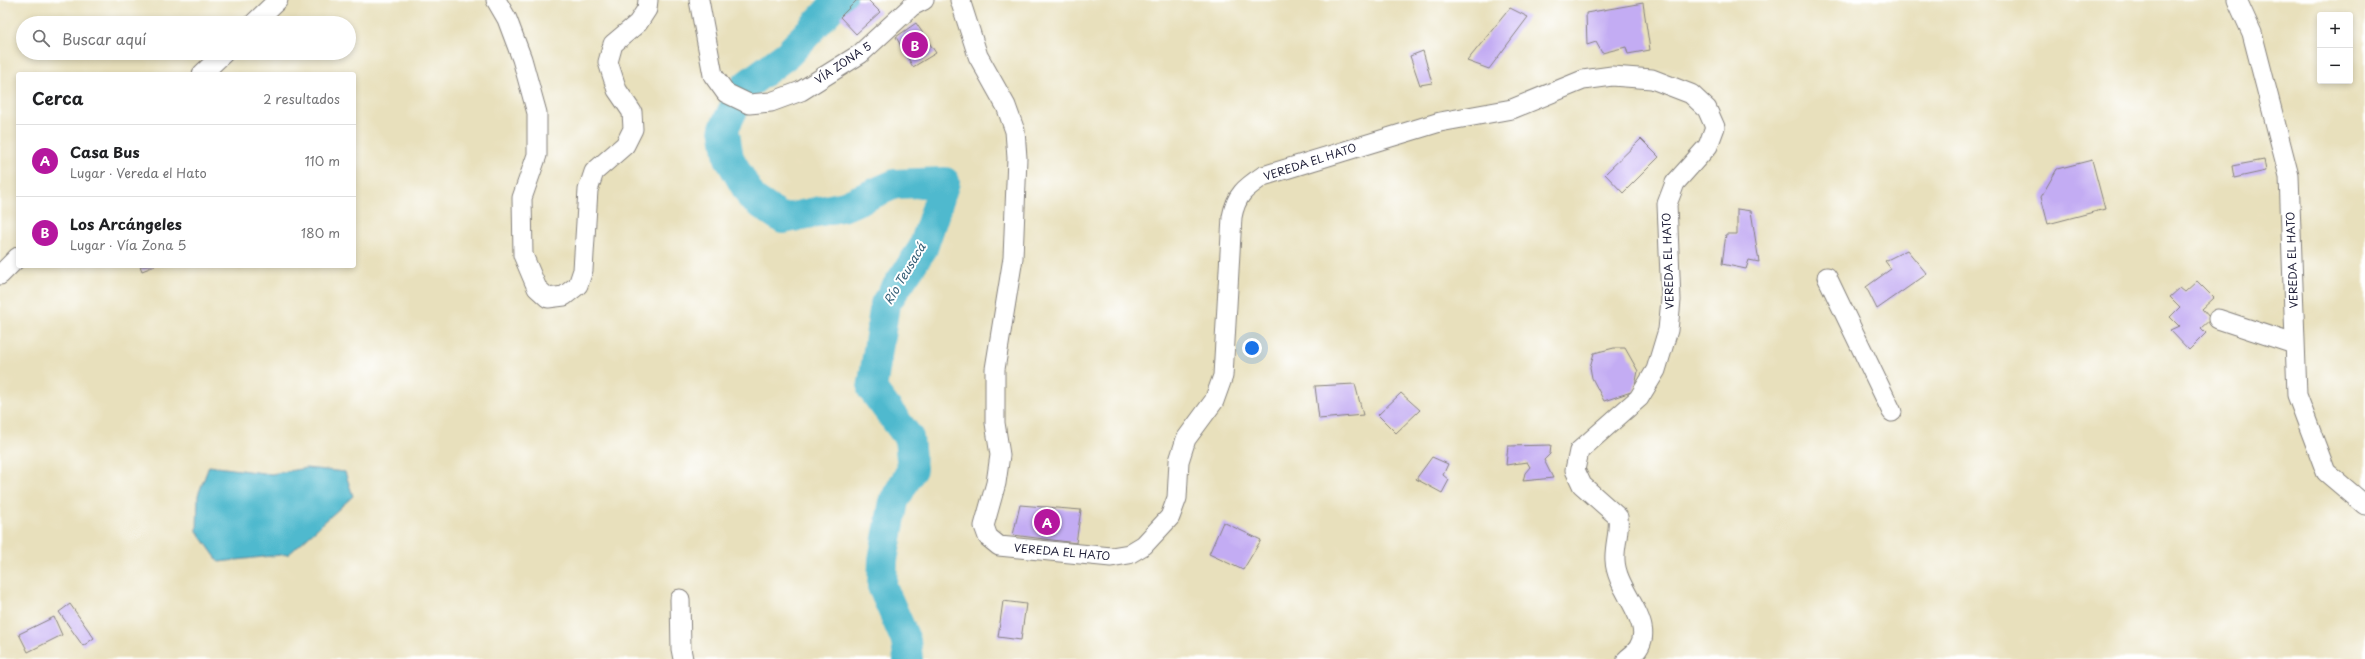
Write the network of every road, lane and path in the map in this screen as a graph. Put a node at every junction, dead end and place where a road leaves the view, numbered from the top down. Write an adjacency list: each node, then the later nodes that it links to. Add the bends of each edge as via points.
1 (278, 0): 8 (street)
2 (496, 0): 3 (street, via 507,19 522,59 537,113 536,155 522,198 523,255 537,288 548,298 564,296 578,285 583,270 588,190 594,172 625,145 633,128 632,112 617,90 608,62 613,44 638,24 648,9)
3 (648, 0)
4 (699, 0): 5 (street, VÍA ZONA 5, via 713,75 726,92 749,104 771,102 801,91 860,54 912,6)
5 (924, 0)
6 (960, 0): 20 (street, VEREDA EL HATO, via 978,56 1006,106 1014,131 1017,158 1013,258 995,369 995,423 1000,455 996,483 984,526 988,537 999,546 1111,557 1129,554 1144,545 1170,517 1177,498 1179,461 1186,439 1214,401 1223,376 1235,201 1247,186 1263,176 1440,122 1512,109 1583,80 1612,76 1652,79 1691,94 1707,109 1714,127 1708,146 1674,183 1666,204 1672,300 1668,330 1656,370 1639,398 1579,451 1575,470 1582,485 1618,518 1619,529 1614,560 1619,581 1643,623 1644,640 1636,653)
7 (2237, 0): 15 (street, VEREDA EL HATO, via 2252,33 2289,176)
8 (261, 16)
9 (217, 60): 10 (street)
10 (204, 72)
11 (16, 259): 12 (street)
12 (0, 275)
13 (1827, 277): 16 (street)
14 (2218, 319): 15 (street)
15 (2294, 344): 17 (street, VEREDA EL HATO, via 2296,395 2326,472)
16 (1892, 412)
17 (2365, 504)
18 (680, 599): 19 (street)
19 (682, 659)
20 (1627, 659)

